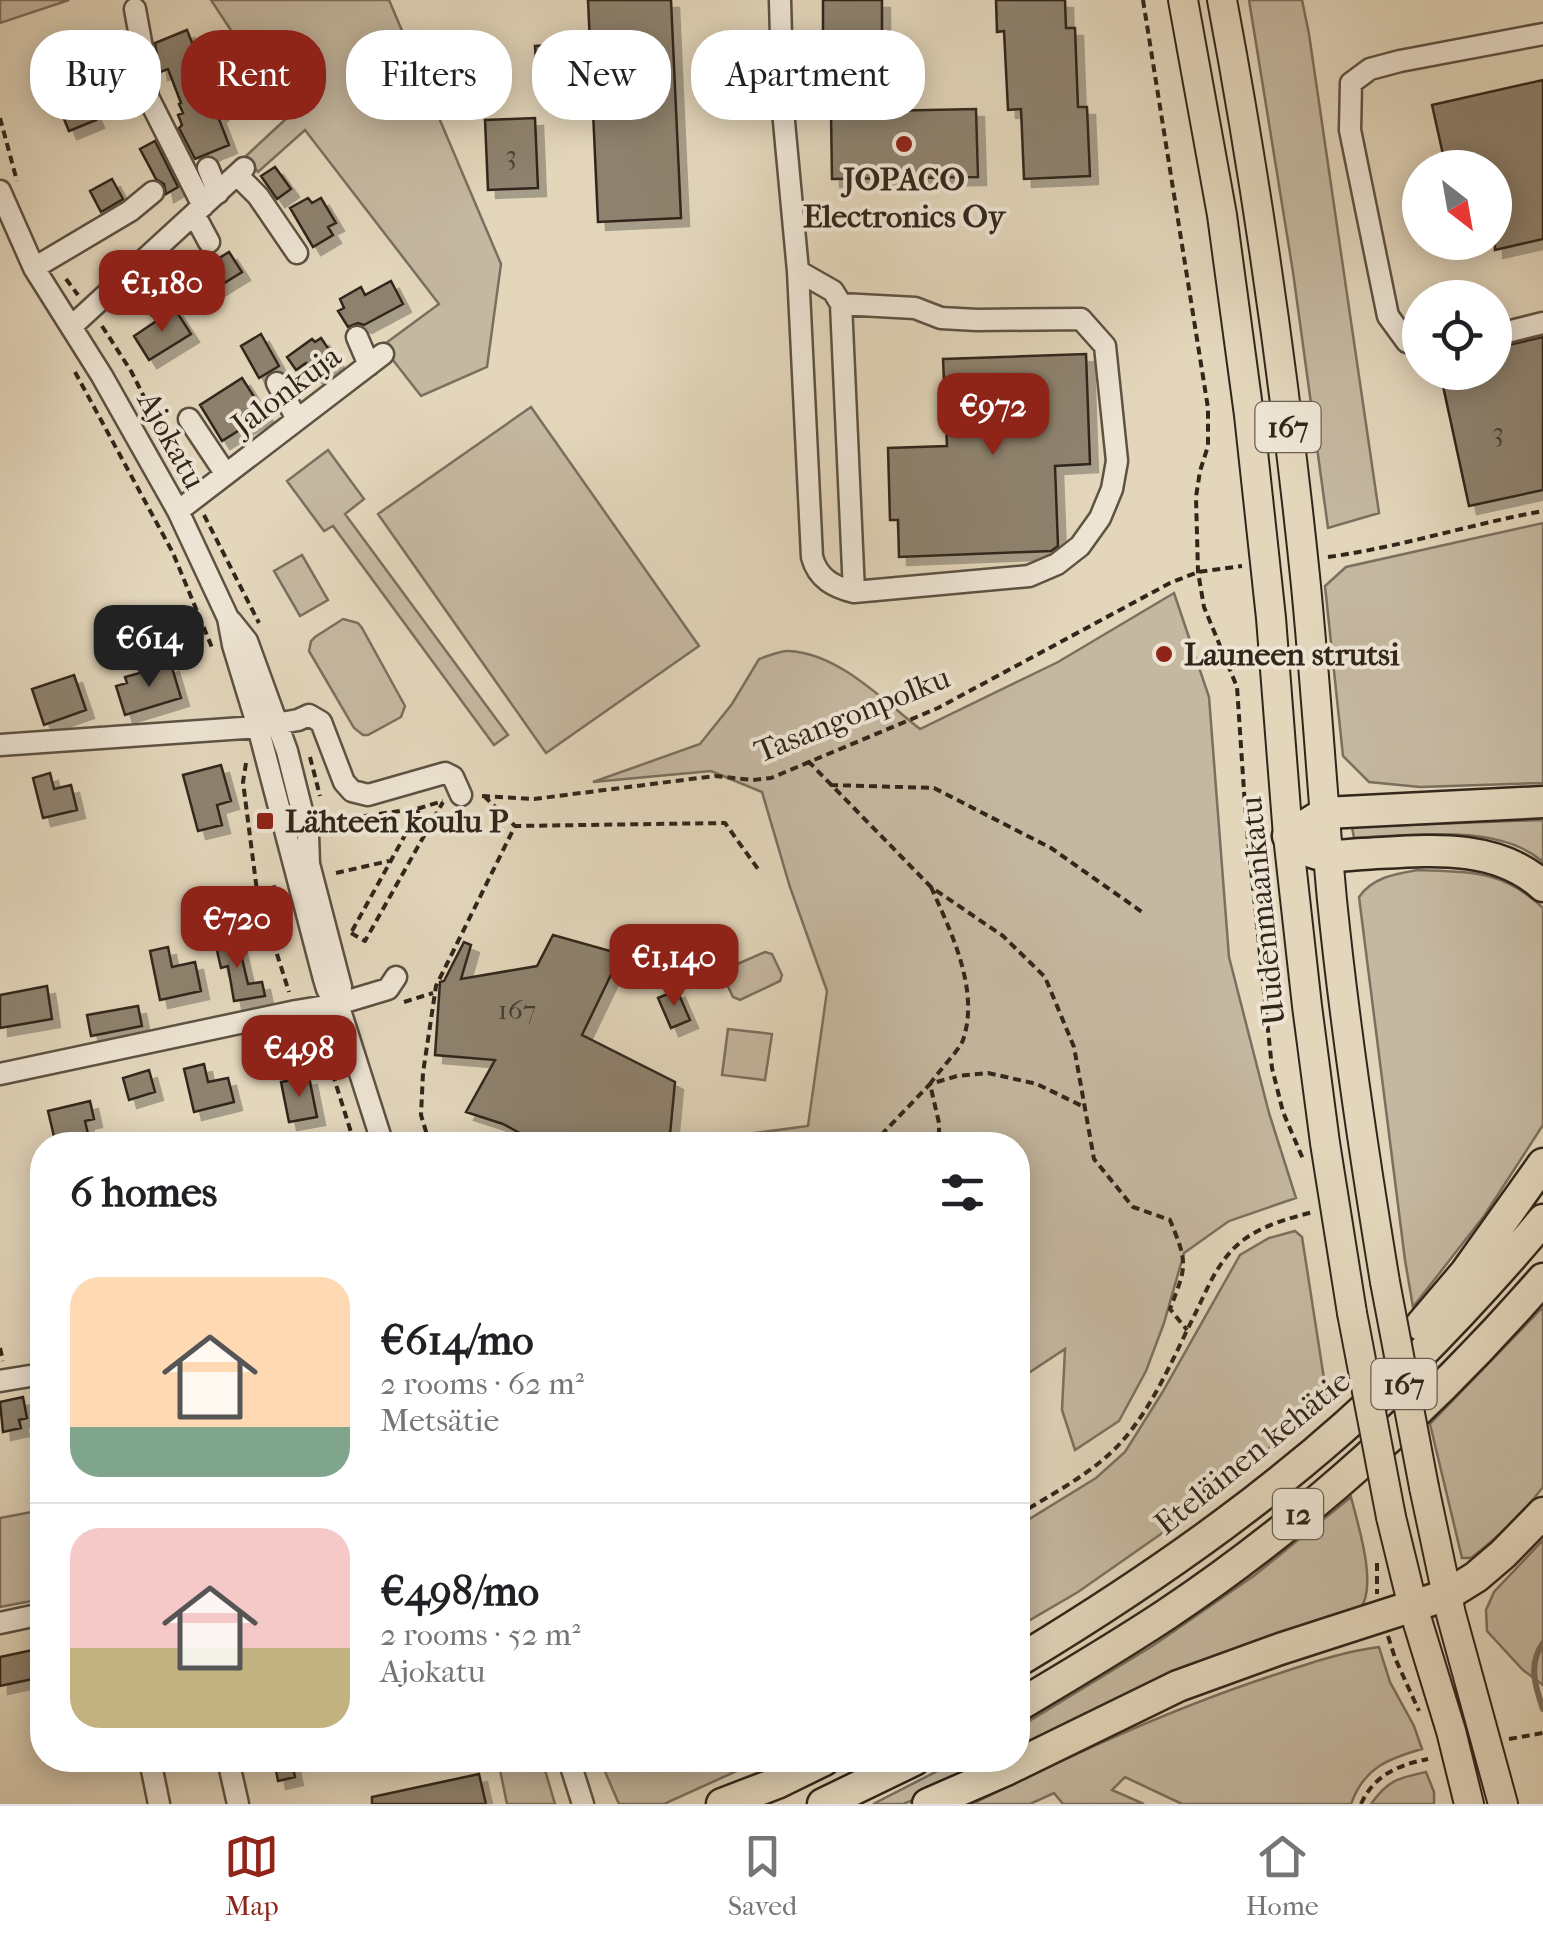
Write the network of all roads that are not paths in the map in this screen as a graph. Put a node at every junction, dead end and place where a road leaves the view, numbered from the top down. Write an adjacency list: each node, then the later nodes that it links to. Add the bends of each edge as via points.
1 (780, 0): 14 (street)
2 (1184, 0): 33 (main road, Uudenmaankatu, via 1249,415)
3 (1222, 0): 32 (main road, 167, via 1276,328)
4 (135, 10): 9 (street, via 148,97)
5 (1543, 34): 20 (street, via 1400,61 1351,83 1350,130 1388,316)
6 (208, 168): 9 (street)
7 (0, 191): 12 (street, Ajokatu)
8 (153, 192): 12 (street, via 136,219)
9 (205, 204): 10 (street); 11 (street, via 241,172); 13 (street)
10 (209, 242)
11 (297, 253)
12 (34, 268): 18 (street, Ajokatu)
13 (135, 269): 16 (street); 18 (street)
14 (798, 271): 15 (street, via 834,292); 27 (street, via 812,557 825,579)
15 (840, 304): 27 (street); 27 (street, via 915,308 941,318 1081,318 1105,346 1117,461 1100,518 1057,564 1029,576)
16 (159, 307)
17 (1543, 323): 19 (street)
18 (72, 326): 26 (street, Ajokatu)
19 (1512, 331)
20 (1402, 335)
21 (357, 338): 24 (street, Jalonkuja, via 376,360)
22 (277, 383): 24 (street)
23 (189, 419): 25 (street)
24 (297, 419): 25 (street, Jalonkuja)
25 (225, 473): 26 (street, Jalonkuja)
26 (178, 510): 28 (street, Ajokatu, via 228,618 248,641)
27 (854, 592)
28 (268, 725): 29 (street); 30 (street, via 309,714 321,722 352,791 368,796 445,773 454,777); 37 (street, Ajokatu, via 296,784 341,987)
29 (0, 745)
30 (452, 798)
31 (1543, 802): 32 (highway)
32 (1325, 813): 33 (highway); 34 (main road, 167)
33 (1288, 836): 34 (highway); 48 (main road, Uudenmaankatu, bridge, via 1352,1313)
34 (1328, 856): 35 (highway, via 1438,850 1490,856); 47 (main road, 167, bridge, via 1385,1282)
35 (1543, 886)
36 (396, 977): 37 (street, via 388,989)
37 (338, 1004): 38 (street); 39 (street, Ajokatu)
38 (0, 1074)
39 (380, 1132)
40 (1543, 1164): 46 (highway, via 1408,1340 1330,1422)
41 (1543, 1220): 46 (highway, Eteläinen kehätie / 12, via 1396,1378 1298,1466)
42 (1543, 1279): 52 (highway, 12, via 1427,1402 1333,1487 1170,1612)
43 (30, 1376): 44 (street)
44 (0, 1381)
45 (1543, 1513): 47 (highway, via 1504,1554)
46 (1169, 1565): 51 (highway, Eteläinen kehätie / 12)
47 (1447, 1595): 48 (highway); 67 (main road, 167)
48 (1413, 1608): 53 (highway, via 1178,1686); 66 (main road, Uudenmaankatu)
49 (30, 1617): 50 (street)
50 (0, 1623)
51 (1030, 1654)
52 (1030, 1699)
53 (1030, 1758)
54 (152, 1772): 61 (street)
55 (231, 1772): 62 (street)
56 (572, 1772): 60 (street)
57 (799, 1772): 63 (highway)
58 (889, 1772): 64 (highway)
59 (1001, 1772): 65 (highway)
60 (582, 1801)
61 (159, 1804)
62 (238, 1804)
63 (722, 1804)
64 (823, 1804)
65 (928, 1804)
66 (1468, 1804)
67 (1503, 1804)

